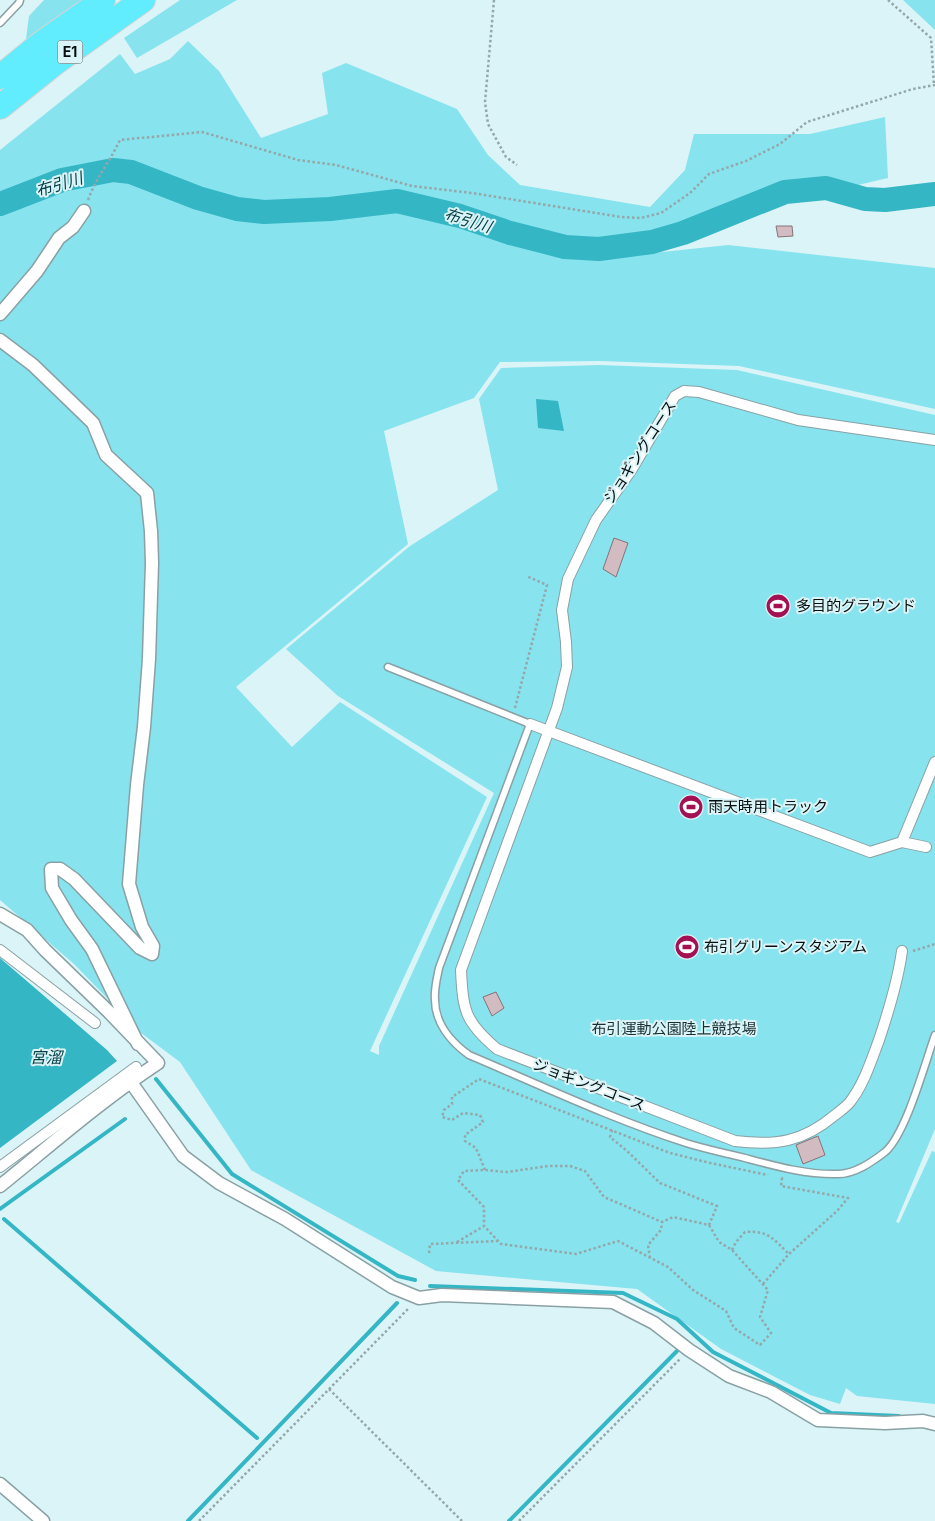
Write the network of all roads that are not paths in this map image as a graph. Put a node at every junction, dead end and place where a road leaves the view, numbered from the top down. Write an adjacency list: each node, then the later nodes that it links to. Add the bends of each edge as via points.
1 (20, 0): 4 (lane)
2 (102, 0): 5 (highway, E1)
3 (143, 0): 6 (highway, E1)
4 (0, 23)
5 (0, 77)
6 (0, 107)
7 (84, 211): 8 (street)
8 (0, 314)
9 (0, 340): 22 (street, via 33,365 93,423 106,455 147,493 152,563 149,659 129,884 142,926 153,946 152,954 140,948 74,879 60,869 51,869 52,888 92,949)
10 (935, 440): 13 (street, ジョギングコース, via 798,420 699,392 684,391 675,396 632,470 596,520 568,579 562,610 567,667)
11 (388, 667): 12 (lane)
12 (530, 724): 13 (street); 21 (lane, via 439,968 434,1001 440,1023 460,1049 687,1143 807,1172 840,1174 872,1161 895,1140)
13 (548, 731): 15 (street, via 870,852); 19 (street, ジョギングコース, via 461,970 467,1016 478,1033 497,1049 735,1141 773,1144 823,1125 849,1103 866,1073 890,1007)
14 (935, 762): 15 (street)
15 (902, 842): 16 (street)
16 (926, 847)
17 (0, 914): 22 (street, via 27,930)
18 (0, 950): 20 (street)
19 (902, 951)
20 (95, 1023)
21 (935, 1034)
22 (138, 1044): 24 (street, via 158,1063)
23 (136, 1067): 25 (street)
24 (130, 1081): 26 (street); 27 (street, via 183,1156 219,1183 284,1219 392,1288 419,1298 442,1295 612,1302 654,1323 730,1376 771,1392 818,1420)
25 (0, 1167)
26 (0, 1186)
27 (935, 1424)
28 (0, 1484): 29 (street)
29 (43, 1521)

